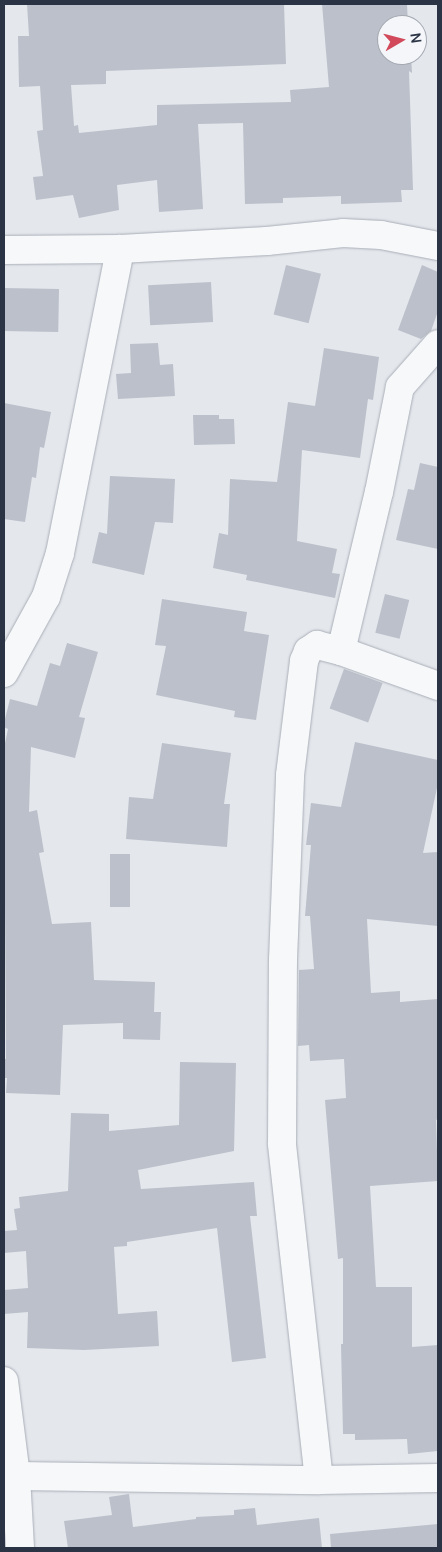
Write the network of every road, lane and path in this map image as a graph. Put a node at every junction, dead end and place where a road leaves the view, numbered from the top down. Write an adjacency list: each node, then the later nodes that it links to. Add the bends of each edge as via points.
1 (438, 246): 2 (street, via 381,235 343,233 268,241)
2 (120, 249): 3 (street); 6 (street, via 60,553 46,597)
3 (4, 250)
4 (438, 344): 5 (street, via 400,387)
5 (341, 651): 7 (street); 11 (street, via 317,646 308,651 304,661 290,775 283,960 282,1143)
6 (4, 673)
7 (438, 686)
8 (4, 1381): 9 (street)
9 (16, 1476): 11 (street); 12 (street)
10 (438, 1478): 11 (street)
11 (319, 1480)
12 (20, 1548)

